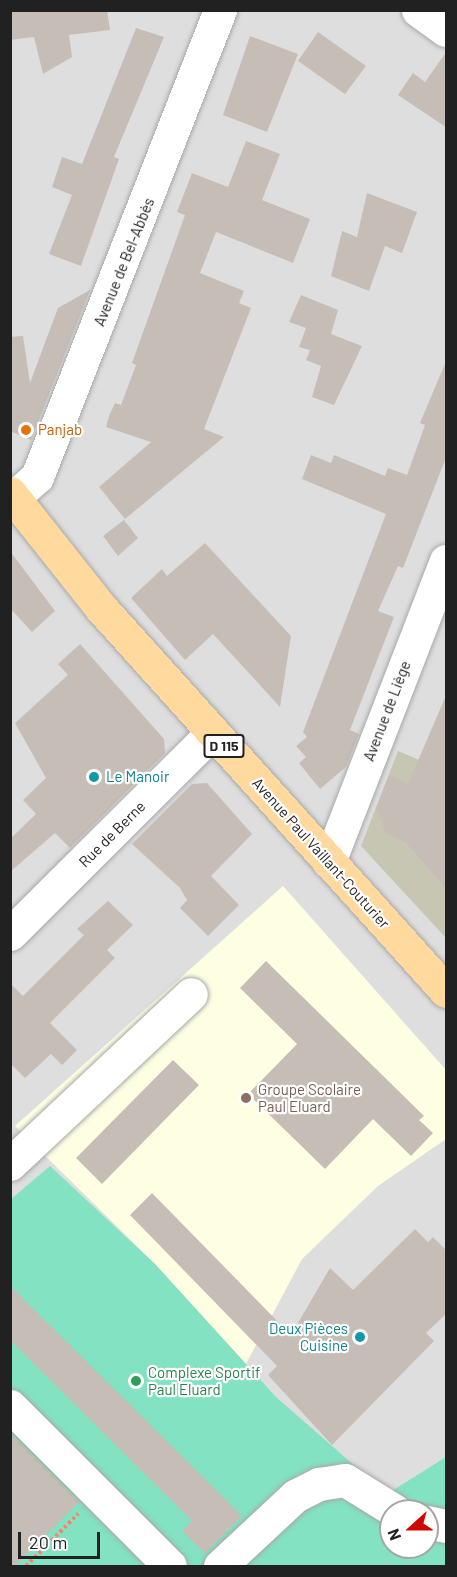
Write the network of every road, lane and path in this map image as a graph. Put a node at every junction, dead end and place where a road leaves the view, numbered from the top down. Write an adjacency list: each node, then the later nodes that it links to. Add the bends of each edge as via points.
1 (220, 10): 4 (street, Avenue de Bel-Abbès, via 37,477)
2 (418, 10): 3 (street)
3 (447, 30)
4 (12, 498): 6 (main road, Avenue Paul Vaillant-Couturier / D 115, via 102,609)
5 (447, 561): 7 (street, Avenue de Liège)
6 (212, 733): 7 (main road, Avenue Paul Vaillant-Couturier / D 115); 8 (street, Rue de Berne)
7 (328, 862): 9 (main road, Avenue Paul Vaillant-Couturier / D 115)
8 (10, 934)
9 (447, 991)
10 (191, 993): 11 (street)
11 (10, 1164)
12 (10, 1406): 13 (street)
13 (98, 1494): 15 (path); 16 (street)
14 (379, 1501): 17 (street, via 345,1480 319,1484 295,1496)
15 (26, 1566)
16 (170, 1566)
17 (220, 1566)

